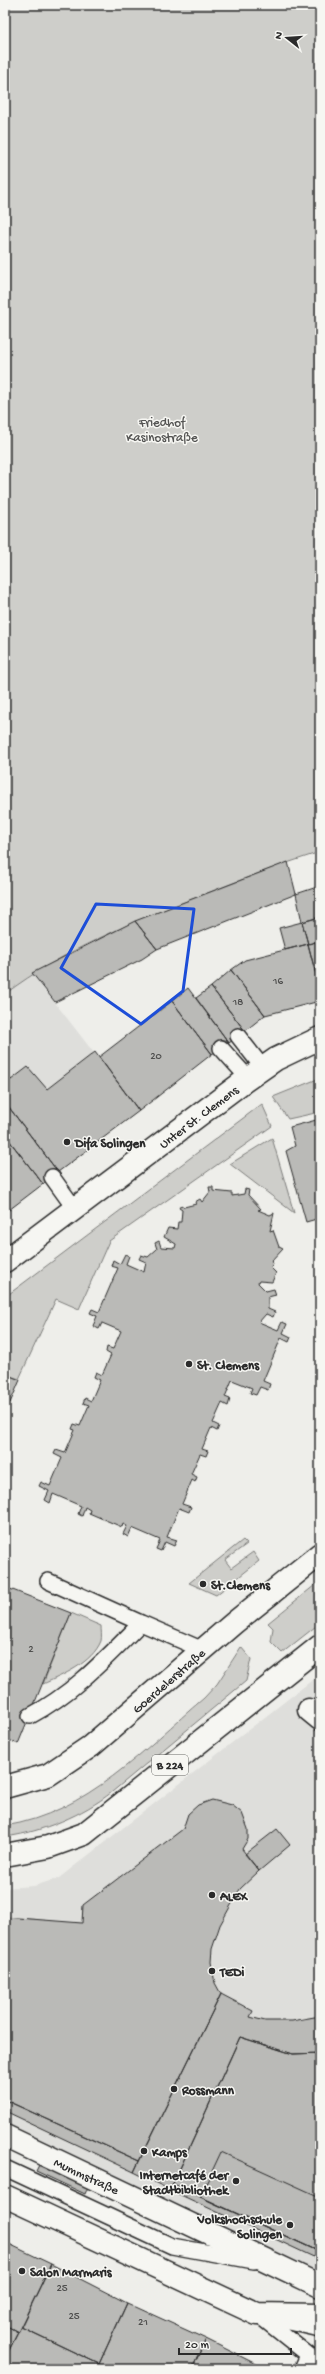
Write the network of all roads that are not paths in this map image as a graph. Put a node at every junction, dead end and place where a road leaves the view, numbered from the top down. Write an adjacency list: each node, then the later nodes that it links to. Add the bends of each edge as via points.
1 (238, 1036): 4 (lane)
2 (320, 1038): 4 (street, Unter St. Clemens, via 276,1059)
3 (221, 1048): 4 (lane)
4 (256, 1073): 6 (street, Unter St. Clemens)
5 (52, 1177): 6 (lane)
6 (75, 1209): 7 (street, Unter St. Clemens)
7 (5, 1261)
8 (320, 1554): 12 (street, Goerdelerstraße)
9 (48, 1581): 10 (lane)
10 (141, 1623): 12 (lane); 13 (lane, via 78,1685 62,1698)
11 (320, 1646): 15 (street, B 224, via 84,1834 48,1847)
12 (203, 1650): 14 (street, Goerdelerstraße, via 91,1746 48,1775)
13 (30, 1716)
14 (5, 1787)
15 (5, 1855)
16 (5, 2136): 19 (street, Mummstraße)
17 (5, 2168): 19 (lane, via 172,2246)
18 (5, 2196): 21 (street)
19 (273, 2264): 20 (street, Mummstraße)
20 (320, 2286)
21 (256, 2314): 22 (street); 23 (lane); 24 (lane)
22 (320, 2315)
23 (320, 2329)
24 (314, 2360): 25 (lane)
25 (302, 2369)

